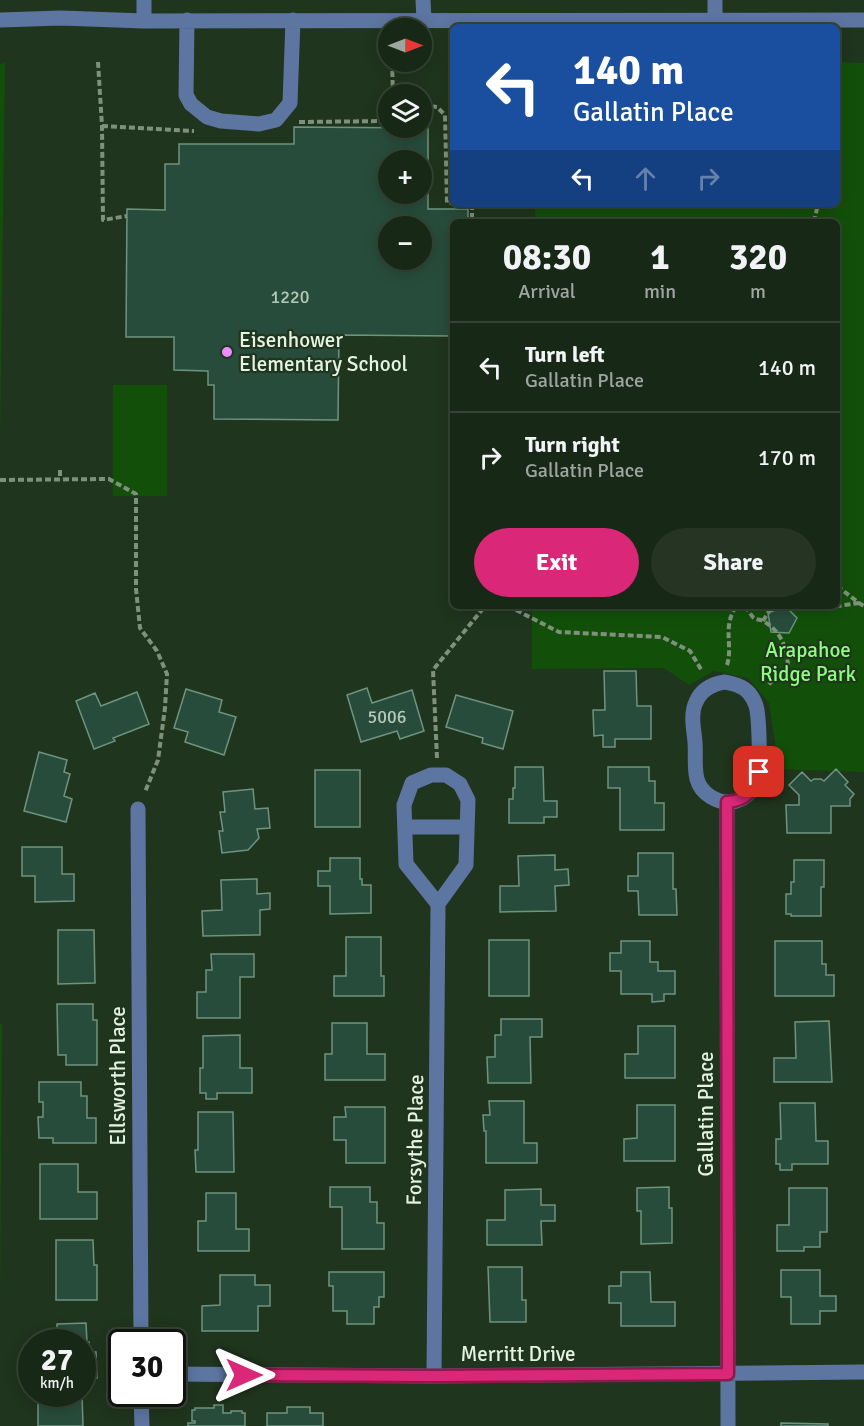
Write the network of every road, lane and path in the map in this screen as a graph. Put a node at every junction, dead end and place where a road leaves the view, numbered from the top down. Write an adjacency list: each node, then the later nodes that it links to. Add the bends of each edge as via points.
1 (144, 0): 11 (street)
2 (423, 0): 4 (street)
3 (715, 0): 9 (street)
4 (424, 18)
5 (0, 20): 11 (street)
6 (293, 20): 7 (street); 12 (street); 12 (street, via 290,103 276,120 259,124 207,117 191,104 186,94)
7 (378, 20)
8 (432, 20): 9 (street)
9 (715, 20): 10 (street)
10 (864, 20)
11 (144, 21): 12 (street)
12 (187, 21)
13 (98, 62): 16 (path, via 103,220)
14 (432, 106): 15 (path, via 445,115)
15 (450, 203)
16 (127, 216)
17 (60, 470): 18 (path)
18 (60, 479): 19 (path); 34 (path, via 109,479 136,494 140,628 157,651 167,674 158,760)
19 (0, 480)
20 (840, 588): 21 (path)
21 (859, 603): 22 (path); 23 (path)
22 (840, 606)
23 (864, 606)
24 (483, 609): 32 (path, via 433,670)
25 (514, 609): 30 (path, via 559,632 662,637 690,651)
26 (734, 609): 30 (path, via 728,637 730,656)
27 (747, 609): 29 (path, via 753,618)
28 (770, 609): 29 (path)
29 (763, 621): 31 (path, via 783,641 788,666)
30 (711, 686): 31 (street, via 735,684); 33 (street, via 696,700 694,708 697,779 709,796)
31 (754, 700): 33 (street, via 758,716 757,781 745,797)
32 (438, 775): 35 (street, via 412,783 404,805); 36 (street, via 446,775 460,784 468,800)
33 (727, 802): 41 (street, Gallatin Place)
34 (138, 809): 38 (street, Ellsworth Place)
35 (405, 827): 36 (street); 37 (street, via 406,864)
36 (467, 827): 37 (street, via 466,865)
37 (438, 904): 42 (street, Forsythe Place)
38 (141, 1329)
39 (864, 1372): 41 (street, Merritt Drive)
40 (186, 1374): 42 (street, Merritt Drive)
41 (728, 1374): 42 (street, Merritt Drive); 45 (street, Gallatin Place)
42 (434, 1376)
43 (141, 1407): 44 (street)
44 (142, 1426)
45 (728, 1426)

